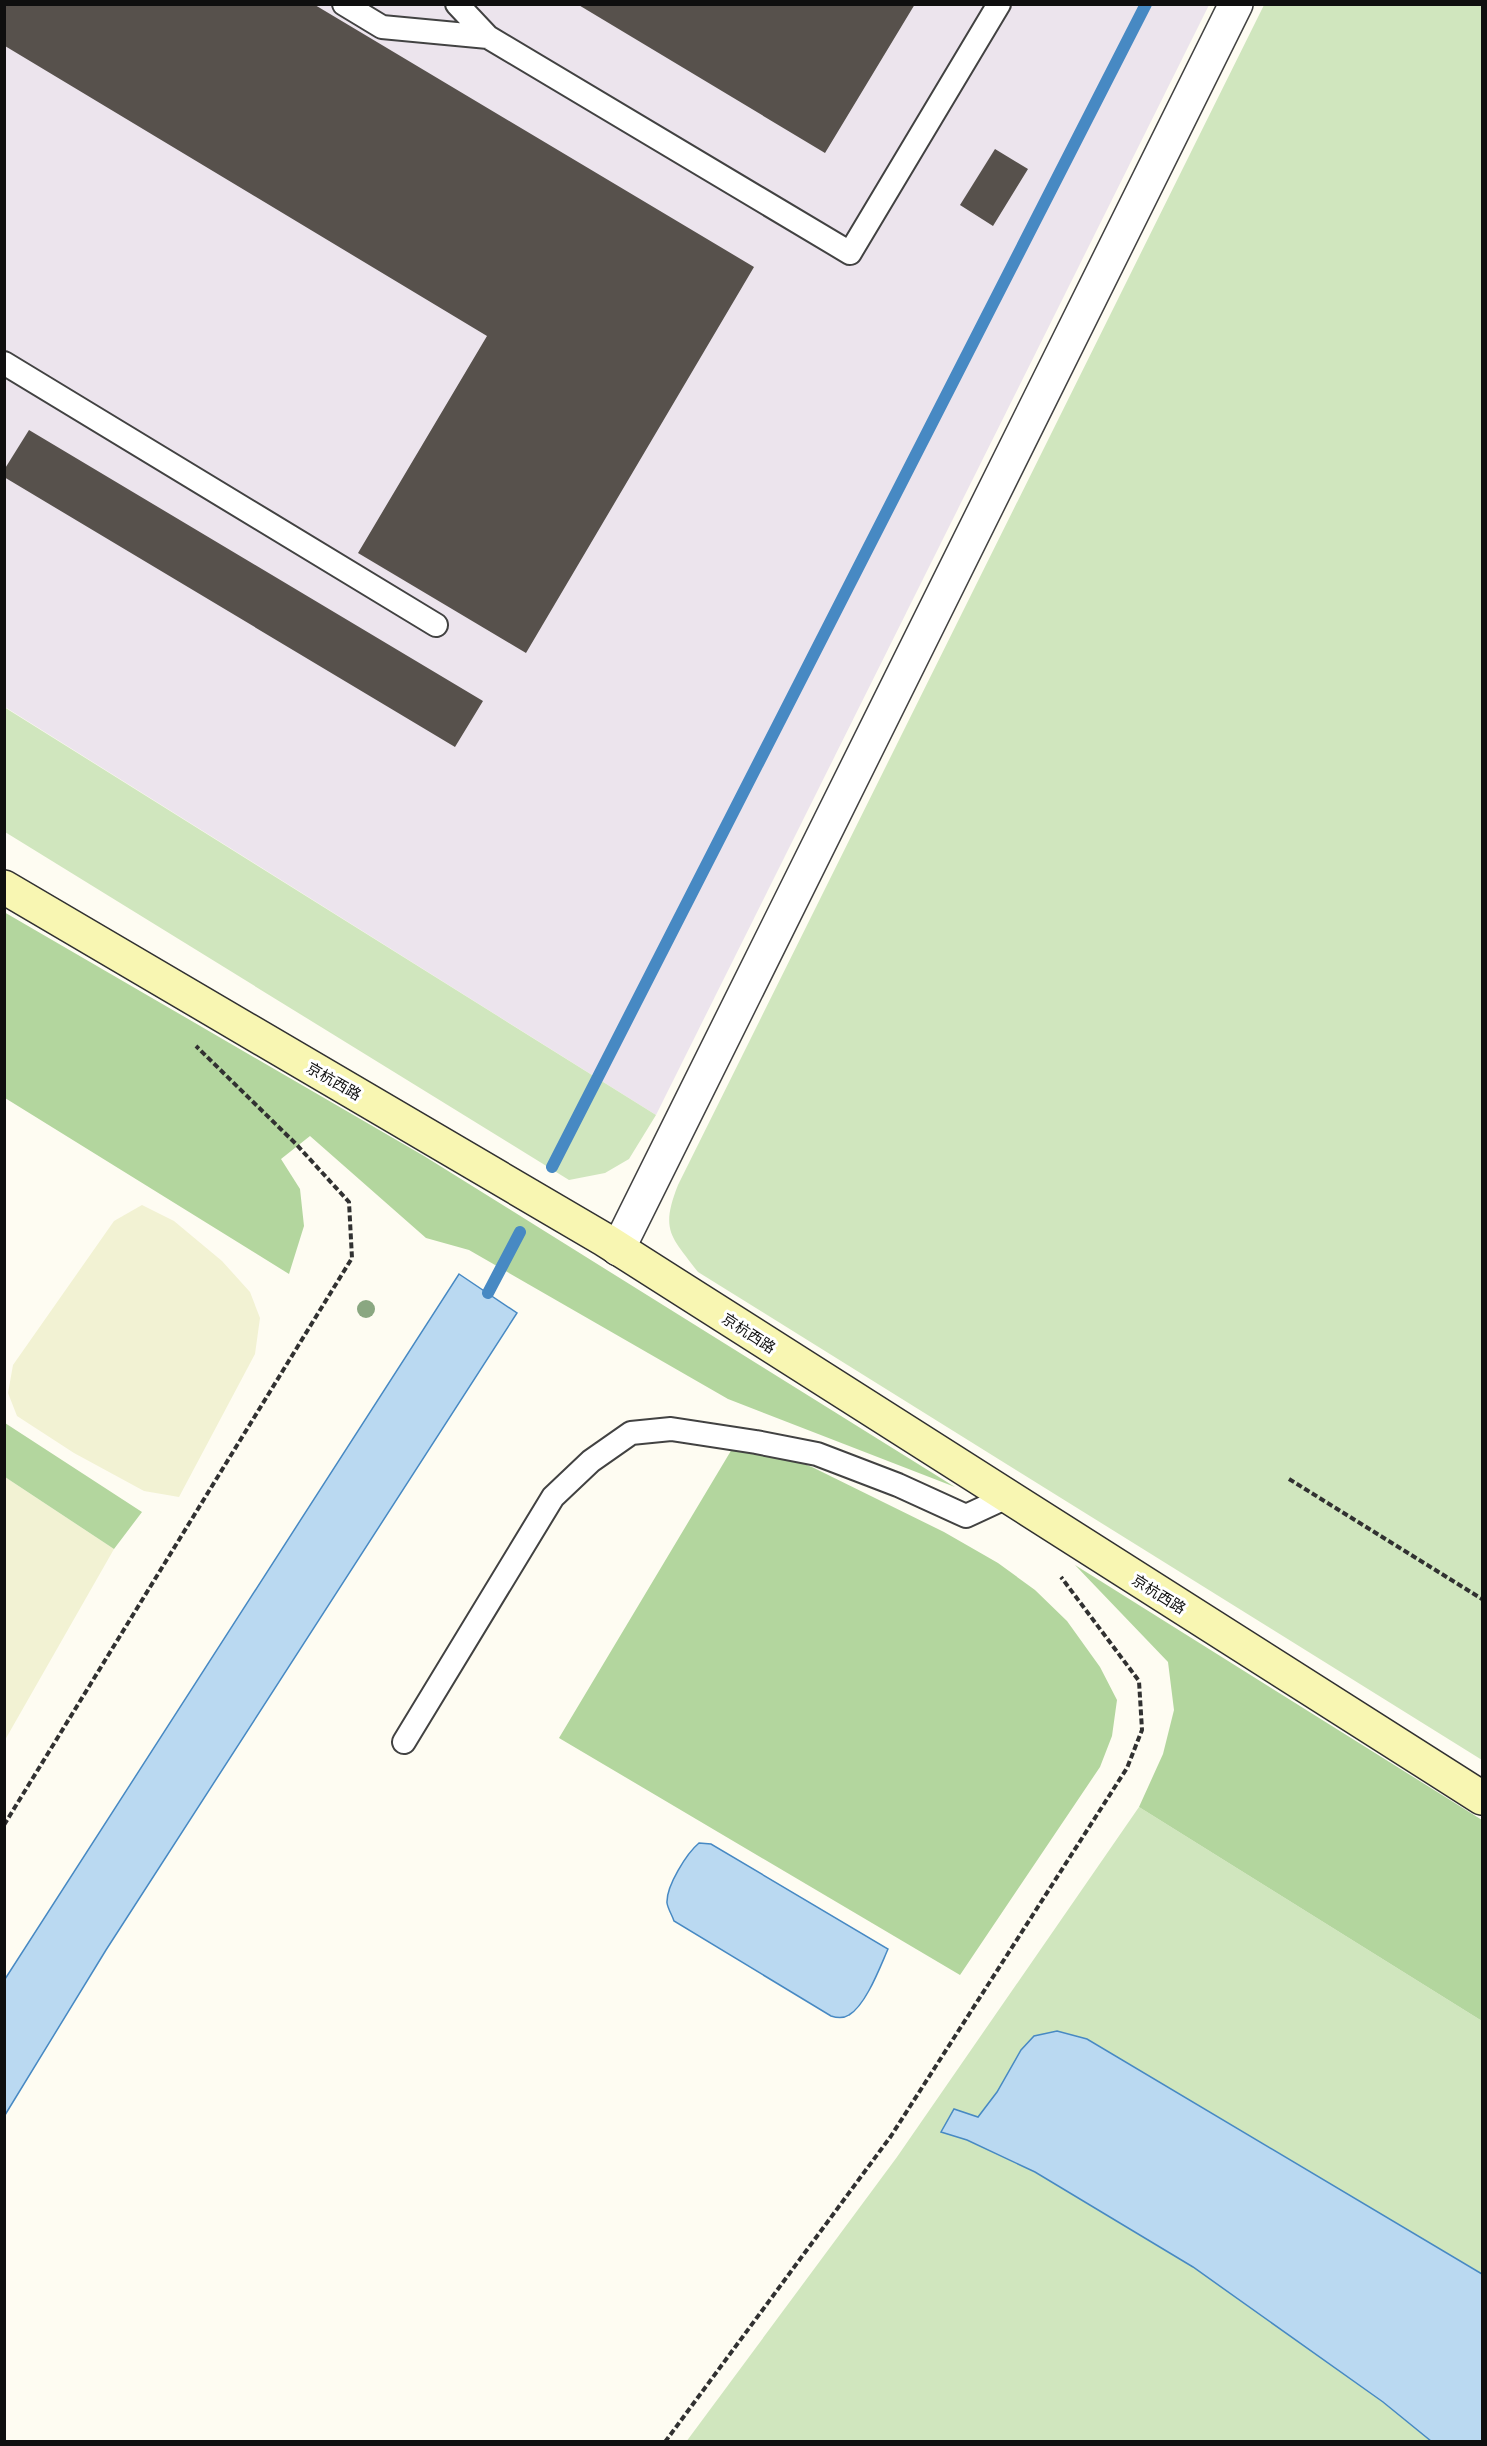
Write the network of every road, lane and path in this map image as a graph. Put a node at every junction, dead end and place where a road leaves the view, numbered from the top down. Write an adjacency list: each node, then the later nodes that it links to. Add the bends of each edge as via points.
1 (344, 4): 5 (lane, via 382,27)
2 (457, 4): 5 (lane)
3 (999, 4): 5 (lane, via 849,253)
4 (1236, 4): 10 (street)
5 (488, 37)
6 (4, 363): 7 (lane)
7 (436, 625)
8 (4, 887): 10 (main road, 京杭西路)
9 (188, 1038): 17 (path, via 296,1144 349,1203 352,1258)
10 (618, 1249): 12 (main road, 京杭西路)
11 (1289, 1479): 14 (path)
12 (1007, 1497): 15 (lane, via 966,1515 817,1454 671,1429 631,1433 591,1461 553,1497); 16 (main road, 京杭西路)
13 (1058, 1574): 18 (path, via 1139,1680 1142,1730 1127,1768 891,2136)
14 (1482, 1599)
15 (405, 1742)
16 (1482, 1798)
17 (4, 1825)
18 (665, 2442)

